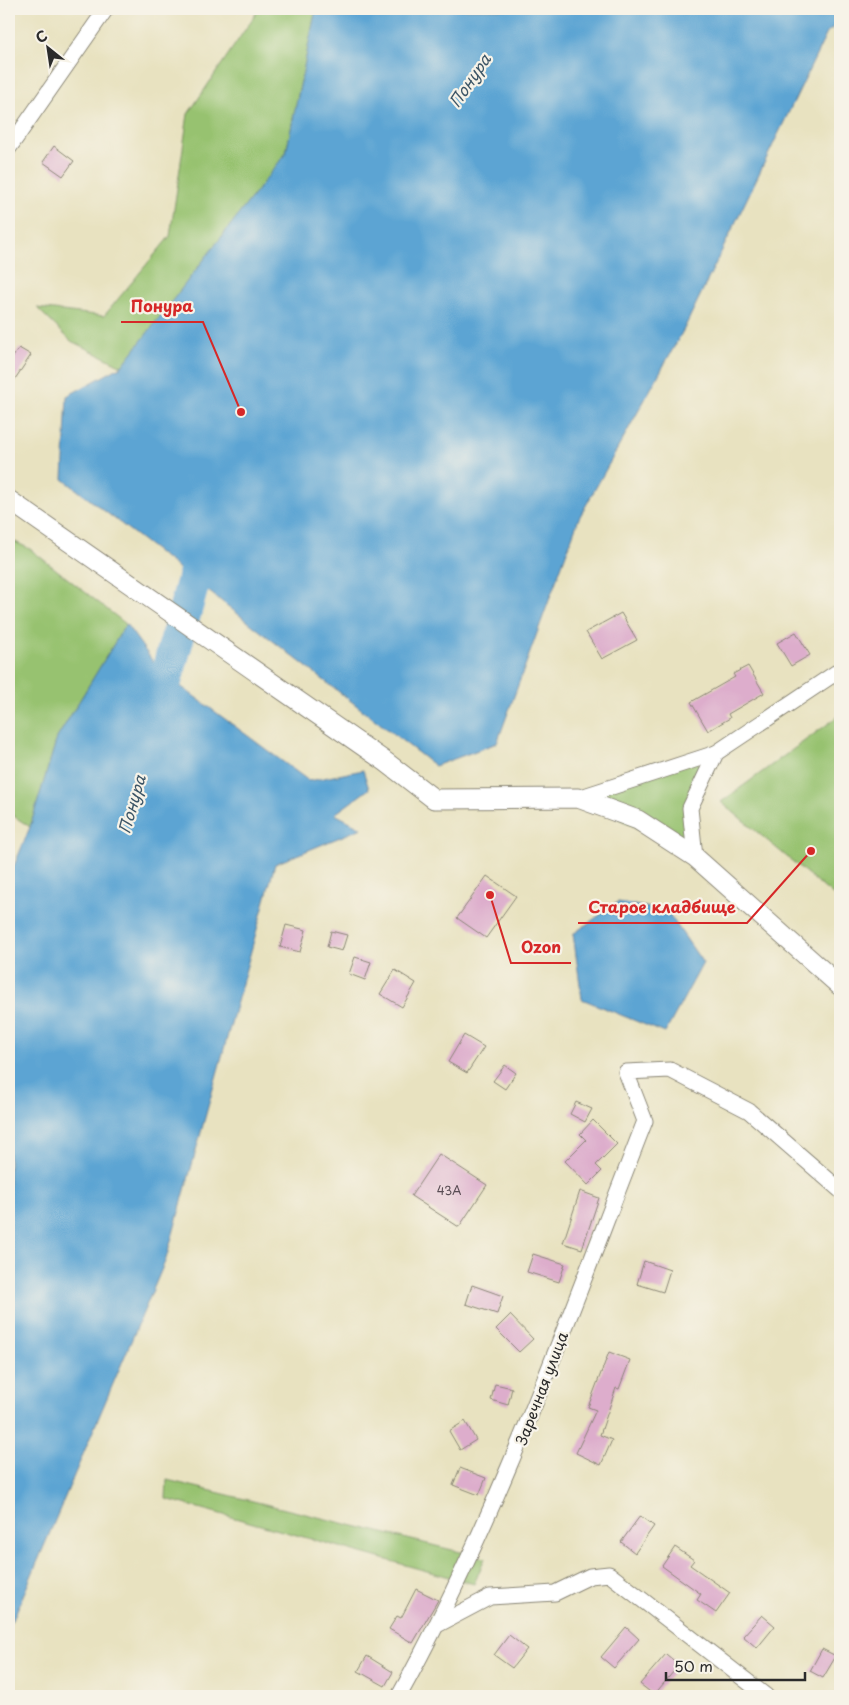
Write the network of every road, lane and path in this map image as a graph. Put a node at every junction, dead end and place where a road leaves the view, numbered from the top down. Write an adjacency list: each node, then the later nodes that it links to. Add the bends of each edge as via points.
1 (106, 9): 2 (street)
2 (9, 148)
3 (9, 500): 6 (street, via 386,762 434,799)
4 (840, 670): 5 (street)
5 (716, 753): 6 (street); 7 (street, via 690,808)
6 (578, 798): 7 (street, via 638,820)
7 (695, 857): 8 (street)
8 (840, 986)
9 (840, 1190): 10 (street, Заречная улица, via 750,1111 670,1070 626,1072 645,1121 503,1485)
10 (439, 1624): 11 (street, Заречная улица); 12 (street, via 490,1597 554,1593 590,1576 609,1574)
11 (399, 1696)
12 (766, 1696)

